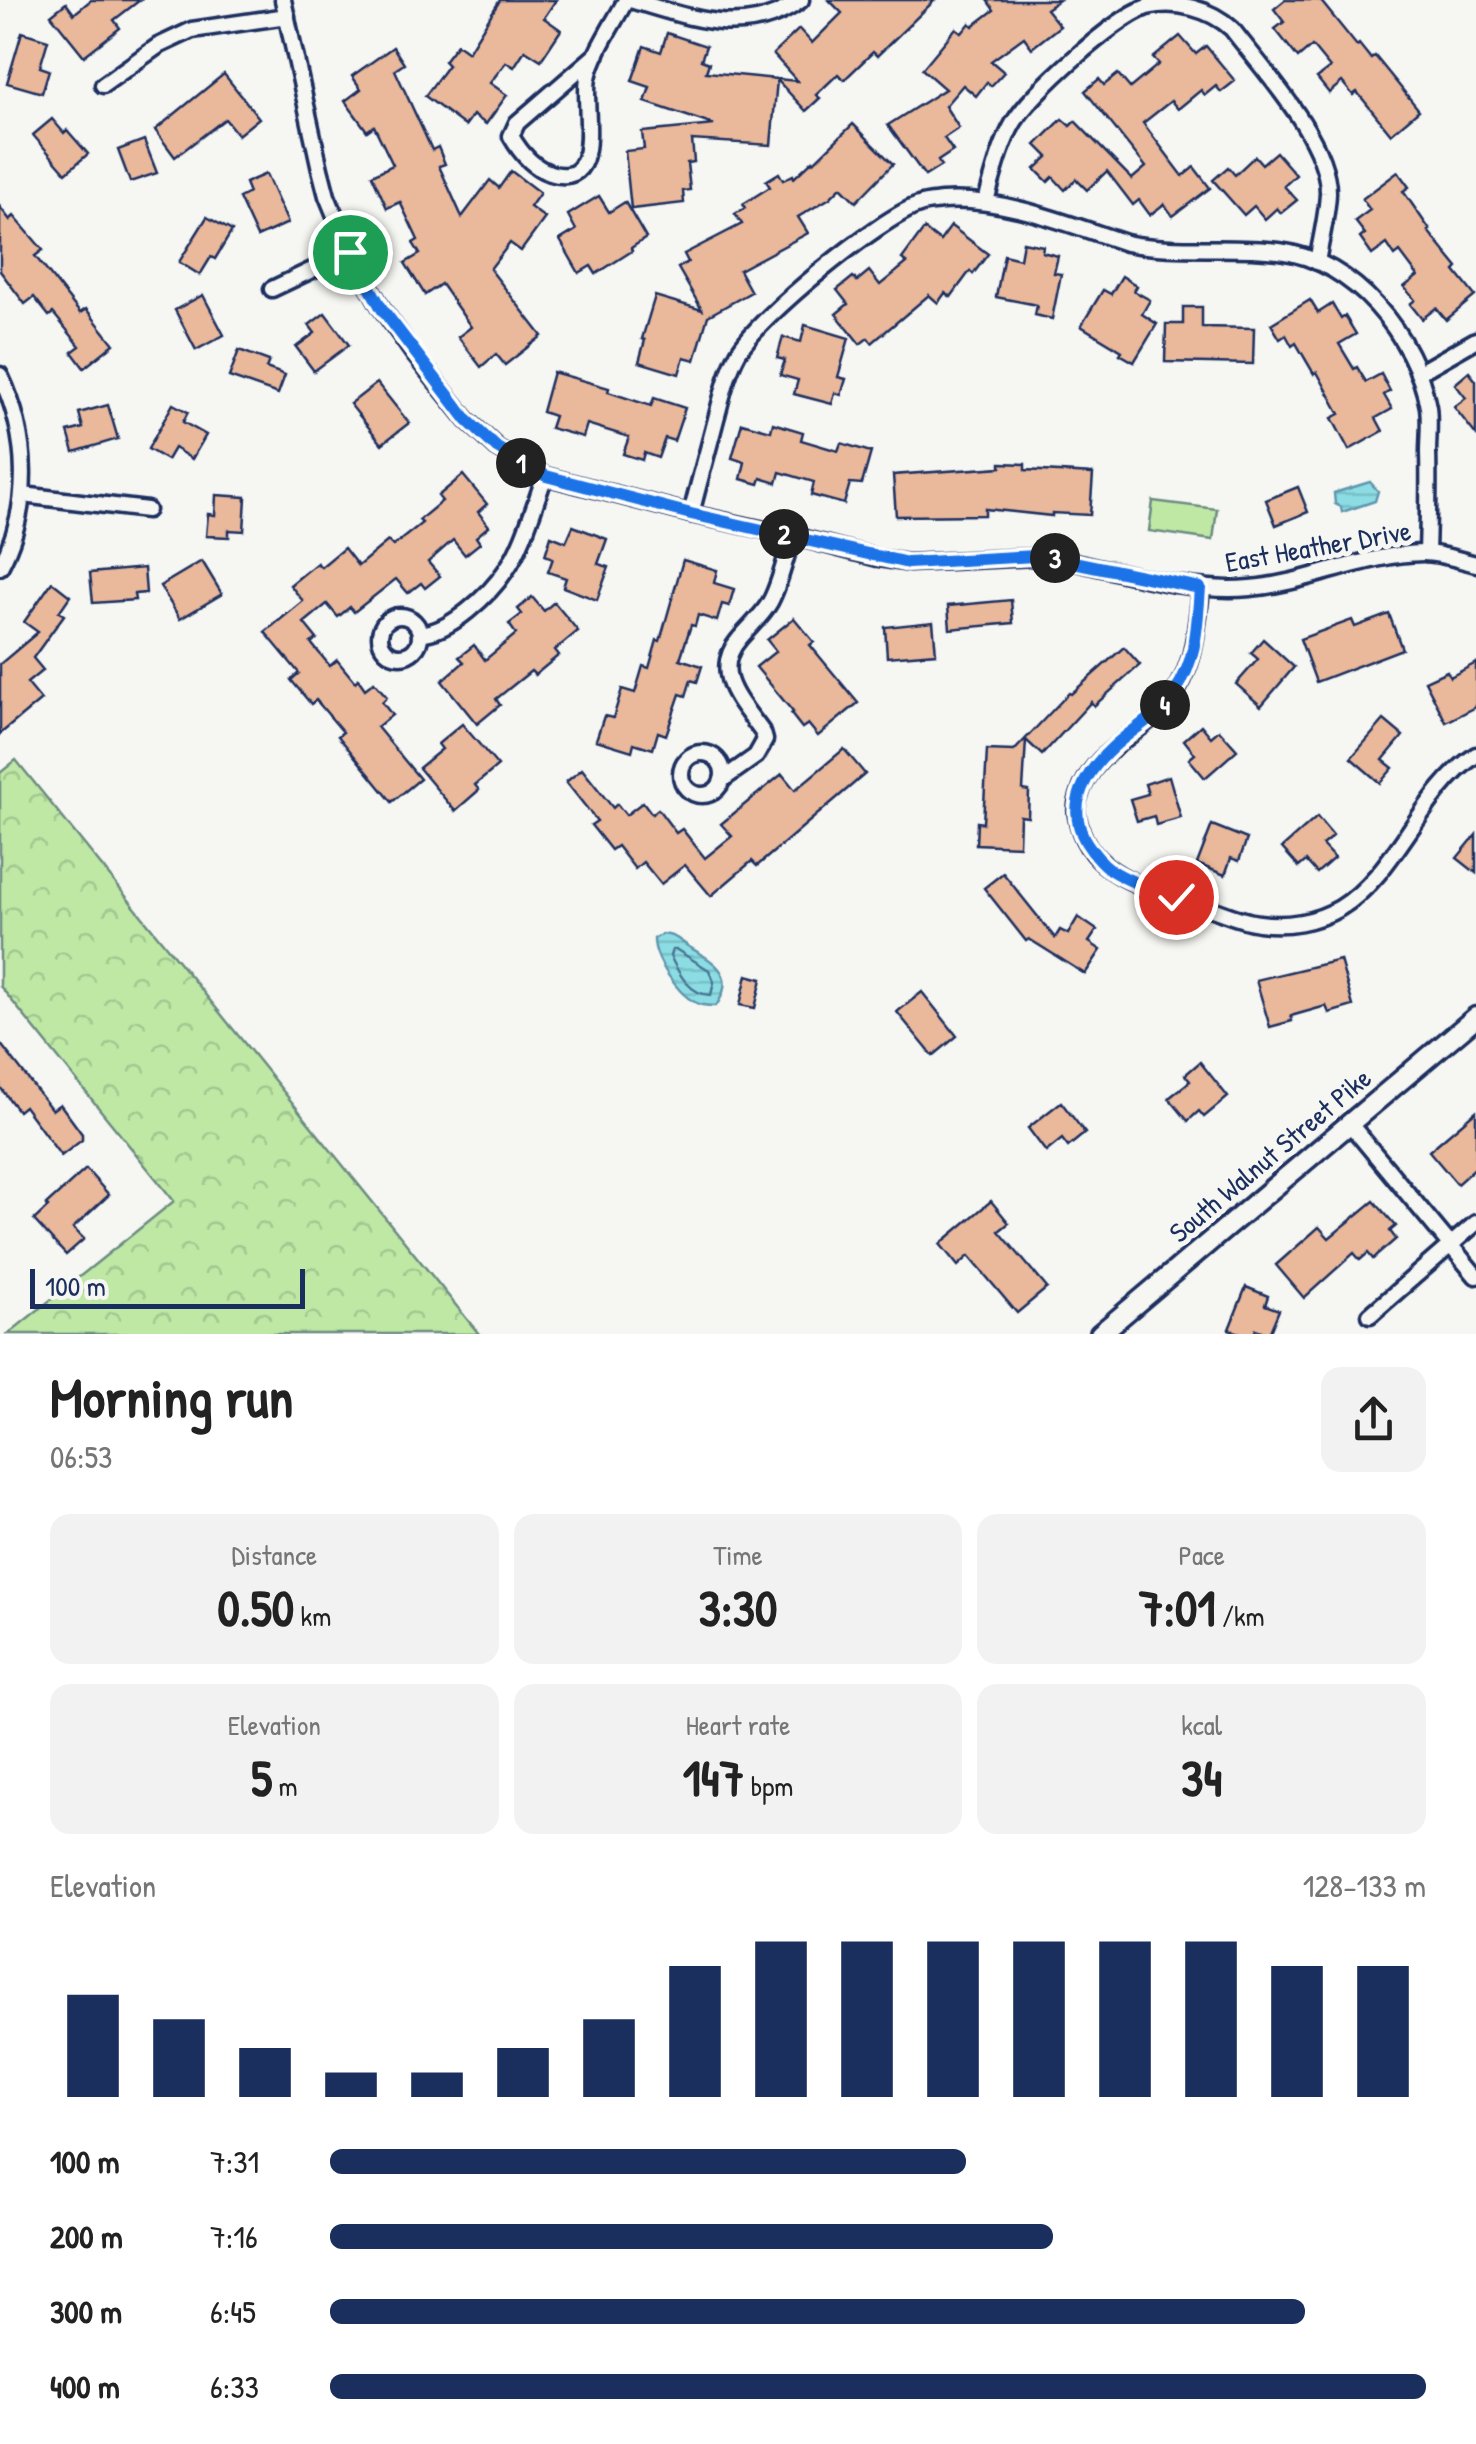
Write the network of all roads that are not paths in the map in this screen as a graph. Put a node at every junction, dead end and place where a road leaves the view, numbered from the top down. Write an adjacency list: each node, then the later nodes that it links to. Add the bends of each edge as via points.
1 (283, 0): 6 (street, East Heather Drive)
2 (628, 0): 3 (street, via 733,24 780,14); 7 (street)
3 (801, 0)
4 (1163, 2): 5 (street); 9 (street, via 1108,31 1028,101 1002,148)
5 (1199, 4): 11 (street, via 1232,29 1317,150 1328,190)
6 (287, 16): 8 (street, via 192,30); 10 (street, East Heather Drive, via 324,182)
7 (598, 54): 7 (street, via 588,75 582,166 562,176 544,171 519,150 512,136 517,123)
8 (103, 84)
9 (986, 201): 11 (street, via 1148,248 1280,252); 19 (street, via 932,202 900,214 769,316 738,354)
10 (350, 252): 12 (street); 16 (street, East Heather Drive, via 382,309 467,420 497,448)
11 (1316, 262): 14 (street, via 1350,280 1379,308)
12 (272, 290)
13 (1476, 340): 14 (street)
14 (1418, 373): 21 (street, via 1428,409)
15 (0, 376): 17 (street, via 19,429)
16 (546, 476): 19 (street, East Heather Drive); 25 (street, via 506,570 447,626)
17 (23, 495): 18 (street); 23 (street)
18 (146, 510)
19 (691, 514): 20 (street, East Heather Drive)
20 (793, 536): 24 (street, East Heather Drive, via 908,563 1035,556); 27 (street, via 772,598 737,640 726,666 765,740 756,756)
21 (1427, 553): 22 (street, East Heather Drive); 24 (street, East Heather Drive, via 1384,556 1289,583)
22 (1476, 564)
23 (0, 567)
24 (1200, 588): 26 (street, via 1194,650 1183,679 1161,710 1092,769 1080,792 1081,834 1110,870 1257,923 1310,920 1341,907 1366,885 1442,785)
25 (420, 633)
26 (1476, 755)
27 (722, 780)
28 (1476, 1017): 29 (street, South Walnut Street Pike)
29 (1350, 1124): 31 (street); 34 (street, South Walnut Street Pike)
30 (1476, 1223): 31 (street)
31 (1452, 1244): 32 (street); 33 (street)
32 (1476, 1276)
33 (1370, 1315)
34 (1100, 1334)

